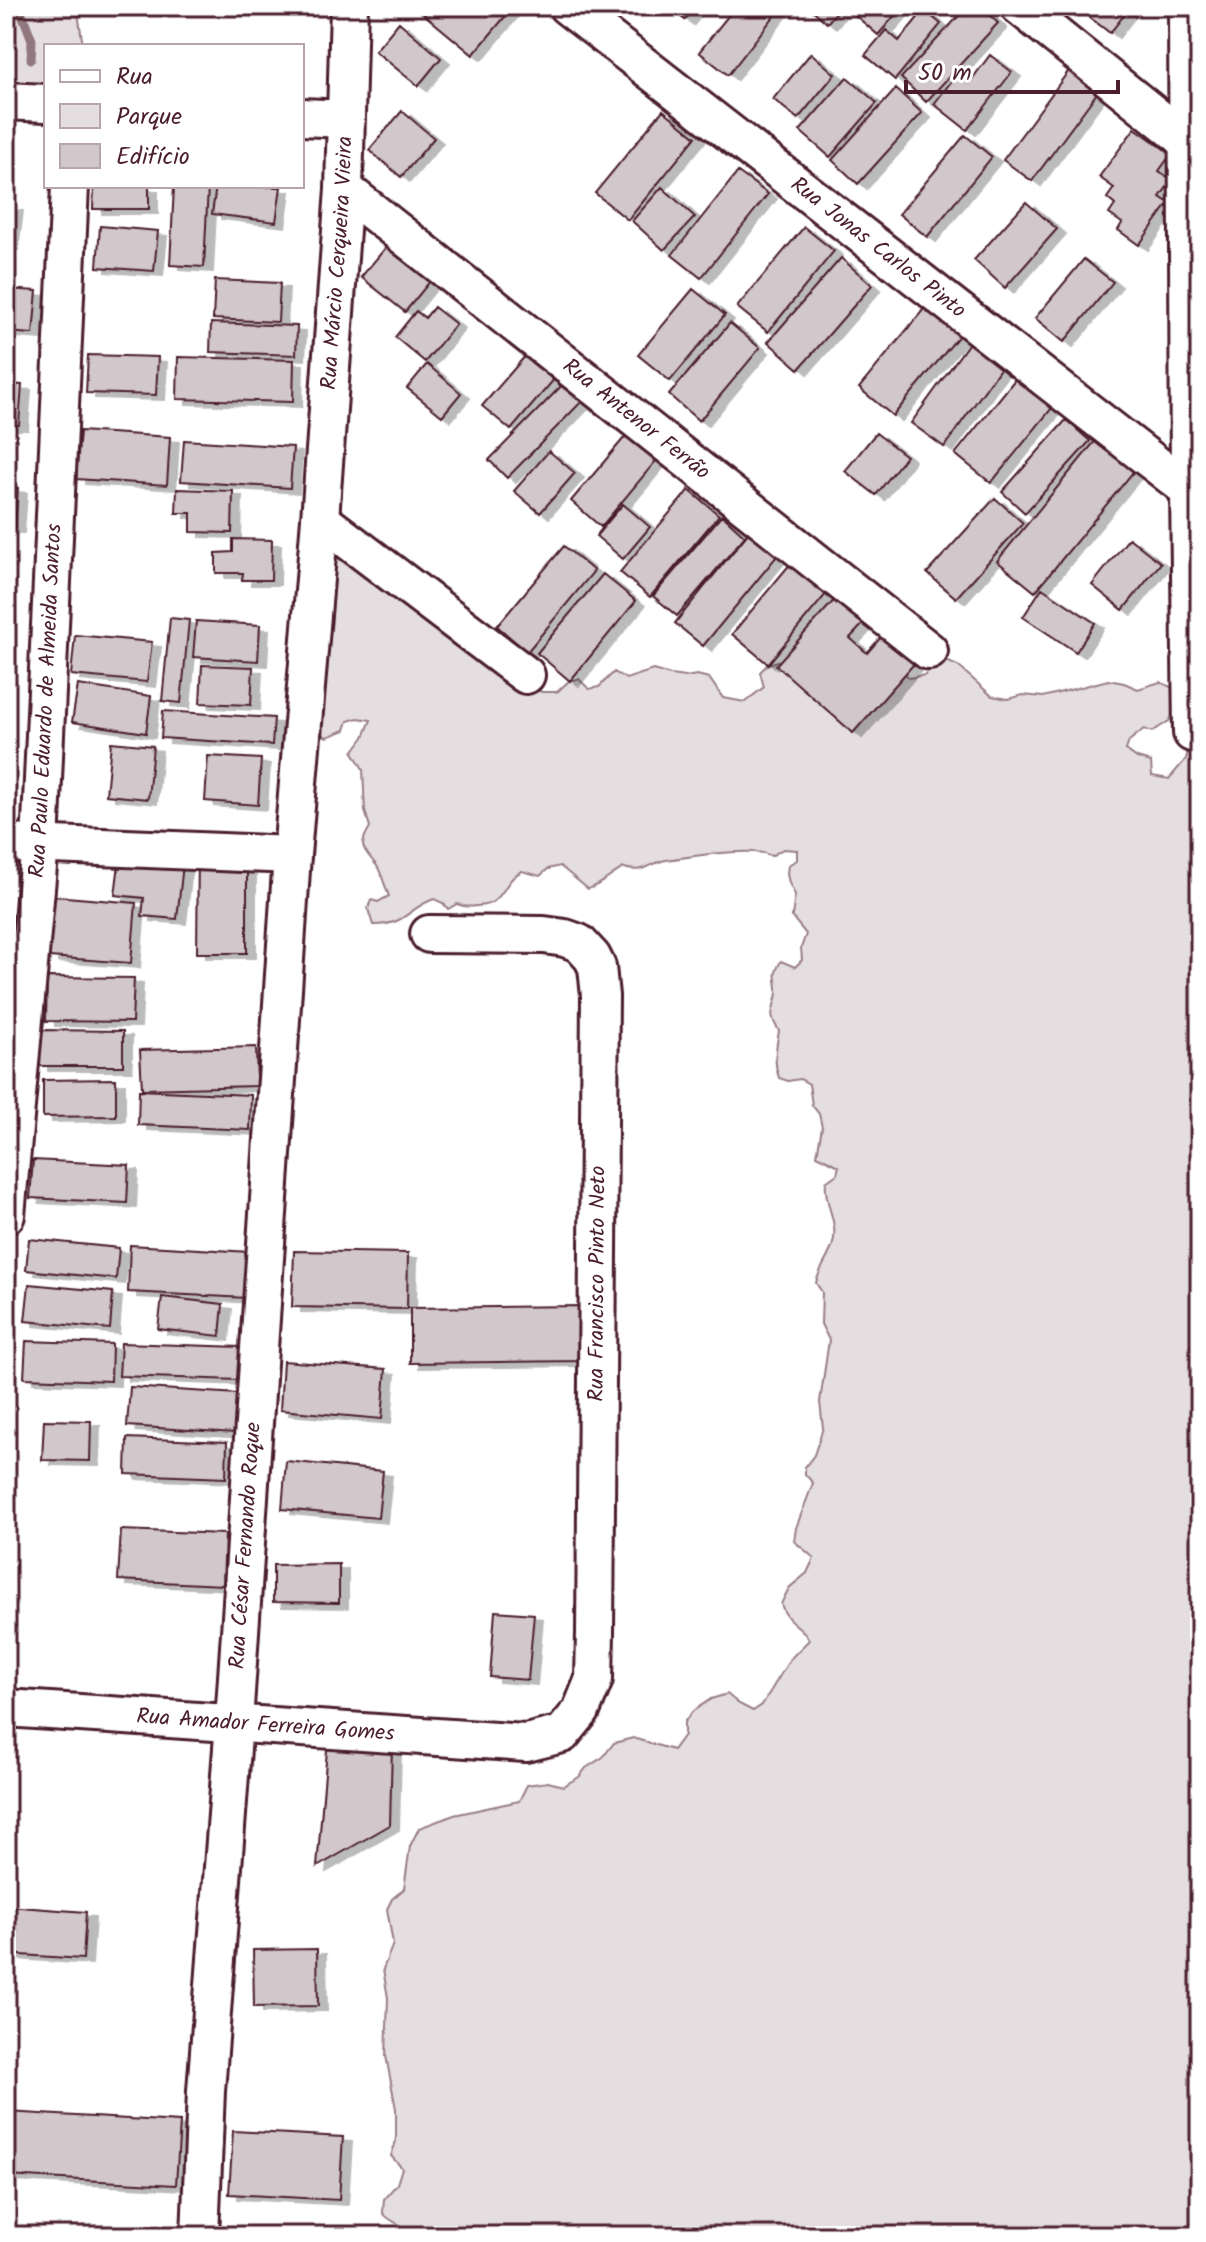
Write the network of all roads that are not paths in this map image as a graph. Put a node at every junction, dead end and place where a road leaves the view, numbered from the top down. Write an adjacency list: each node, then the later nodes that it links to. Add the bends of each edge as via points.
1 (349, 6): 8 (street, Rua Márcio Cerqueira Vieira)
2 (567, 6): 12 (street, Rua Jonas Carlos Pinto)
3 (1019, 6): 9 (street)
4 (1187, 6): 9 (street)
5 (6, 101): 6 (street)
6 (44, 103)
7 (304, 117): 8 (street)
8 (345, 119): 11 (street, Rua Márcio Cerqueira Vieira)
9 (1187, 141): 12 (street)
10 (70, 188): 17 (street, Rua Paulo Eduardo de Almeida Santos)
11 (344, 189): 13 (street, Rua Márcio Cerqueira Vieira); 14 (street, Rua Antenor Ferrão)
12 (1189, 490): 16 (street)
13 (320, 519): 15 (street); 18 (street, Rua Márcio Cerqueira Vieira)
14 (929, 651)
15 (526, 675)
16 (1192, 733)
17 (23, 844): 18 (street); 20 (street, Rua Paulo Eduardo de Almeida Santos)
18 (292, 855): 22 (street, Rua César Fernando Roque)
19 (429, 934): 23 (street, Rua Francisco Pinto Neto, via 565,938 579,943 597,967 594,1679 581,1711 562,1734)
20 (6, 1215)
21 (6, 1708): 22 (street, Rua Amador Ferreira Gomes)
22 (234, 1722): 23 (street, Rua Amador Ferreira Gomes); 24 (street, Rua César Fernando Roque)
23 (526, 1743)
24 (200, 2236)

